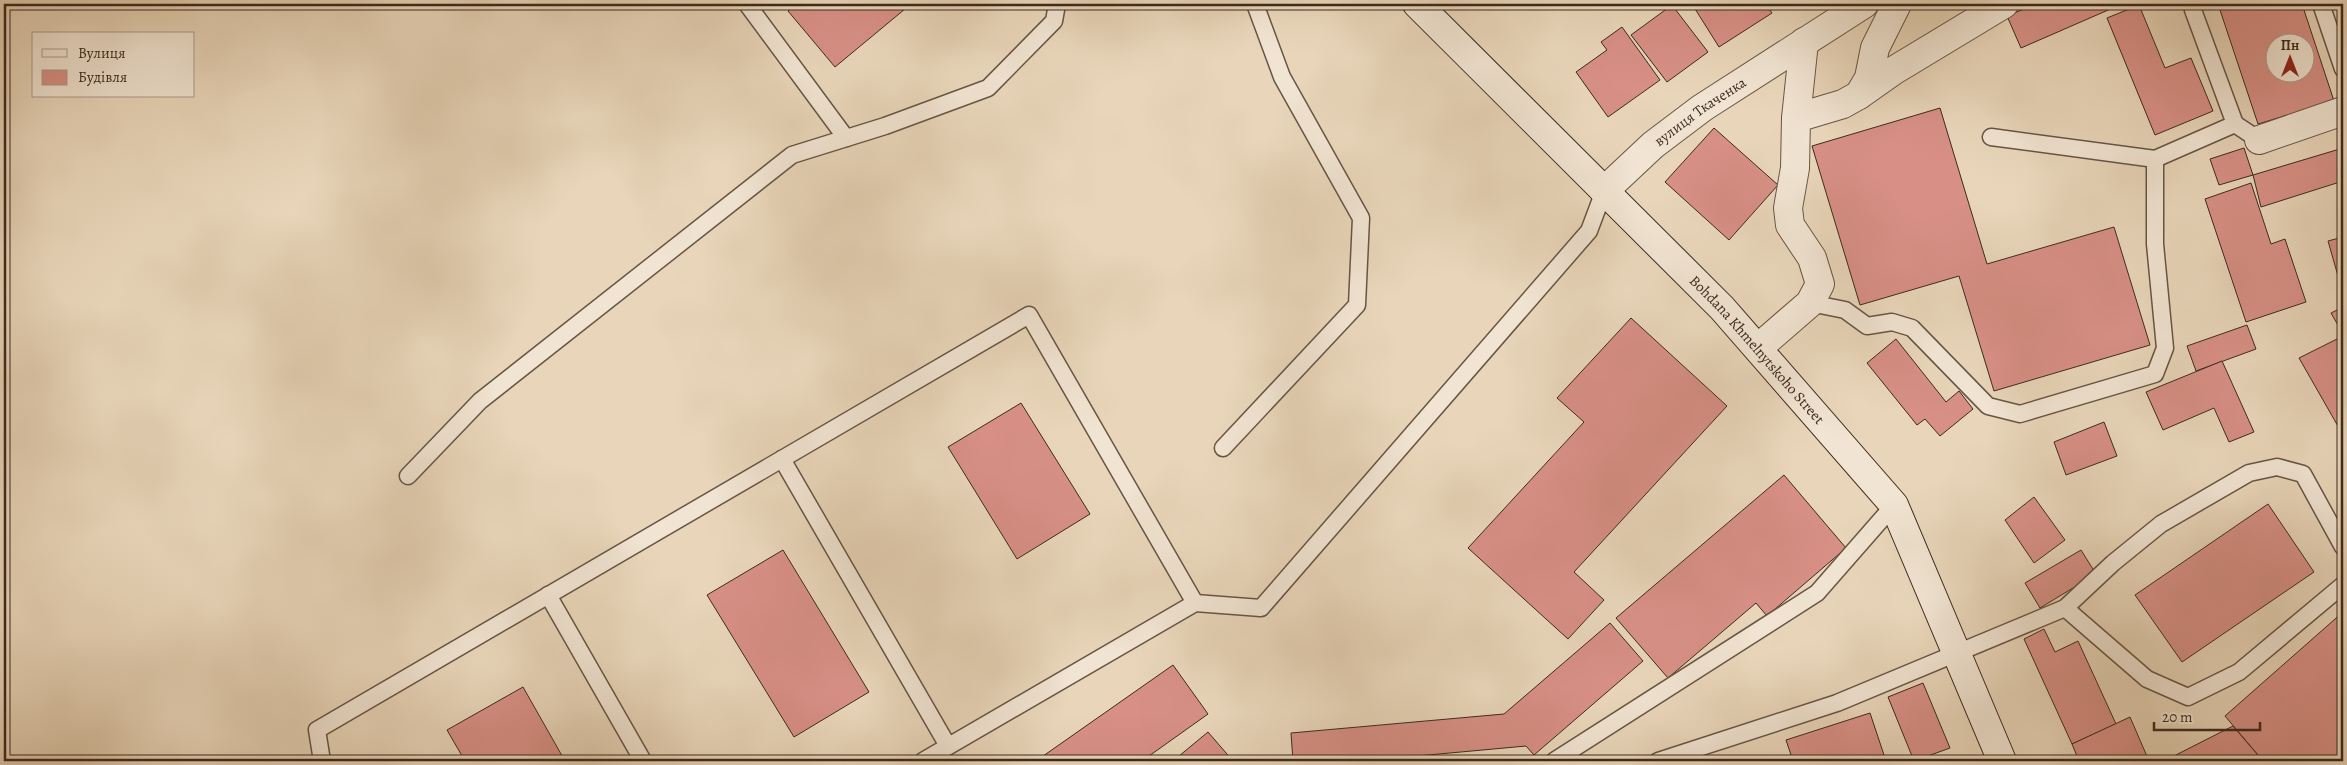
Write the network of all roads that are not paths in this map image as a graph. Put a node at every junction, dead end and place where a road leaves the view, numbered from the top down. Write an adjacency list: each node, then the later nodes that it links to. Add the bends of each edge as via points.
1 (748, 4): 17 (lane)
2 (1057, 4): 17 (lane, via 1054,21 988,88)
3 (1255, 4): 23 (lane, via 1282,77 1361,218 1356,305)
4 (1416, 4): 20 (street, Bohdana Khmelnytskoho Street)
5 (1864, 4): 10 (street, вулиця Ткаченка)
6 (1897, 4): 12 (street, via 1875,48 1869,78)
7 (2004, 4): 12 (street)
8 (2321, 4): 11 (lane)
9 (2194, 10): 15 (lane)
10 (1804, 42): 14 (street); 20 (street, вулиця Ткаченка, via 1702,108 1653,145)
11 (2343, 69)
12 (1859, 95): 14 (street, via 1843,104)
13 (2343, 111): 18 (street)
14 (1796, 118): 21 (street, via 1795,168 1788,208 1790,225 1812,258 1820,284)
15 (2235, 124): 18 (lane); 19 (lane)
16 (1991, 137): 19 (lane)
17 (846, 138): 25 (lane, via 792,155 480,401)
18 (2260, 140)
19 (2155, 159): 21 (lane, via 2156,244 2165,348 2156,374 2020,414 1988,406 1912,328 1892,322 1867,326 1845,310)
20 (1604, 191): 22 (street, Bohdana Khmelnytskoho Street); 30 (lane, via 1589,231 1262,608)
21 (1810, 303): 22 (street)
22 (1758, 348): 26 (street, Bohdana Khmelnytskoho Street)
23 (1224, 448)
24 (782, 459): 29 (lane); 30 (lane, via 1030,315); 33 (lane)
25 (408, 476)
26 (1894, 505): 32 (street, Bohdana Khmelnytskoho Street); 37 (lane, via 1817,593)
27 (2343, 547): 31 (lane, via 2302,474 2276,467 2249,473 2161,524)
28 (2343, 585): 31 (lane, via 2239,672 2188,697 2147,679)
29 (548, 595): 34 (lane, via 317,730); 35 (lane)
30 (1195, 603): 33 (lane)
31 (2065, 608): 32 (lane)
32 (1955, 652): 38 (lane, via 1836,703); 39 (street, Bohdana Khmelnytskoho Street)
33 (948, 746): 36 (lane)
34 (322, 761)
35 (643, 761)
36 (922, 761)
37 (1554, 761)
38 (1658, 761)
39 (2002, 761)

